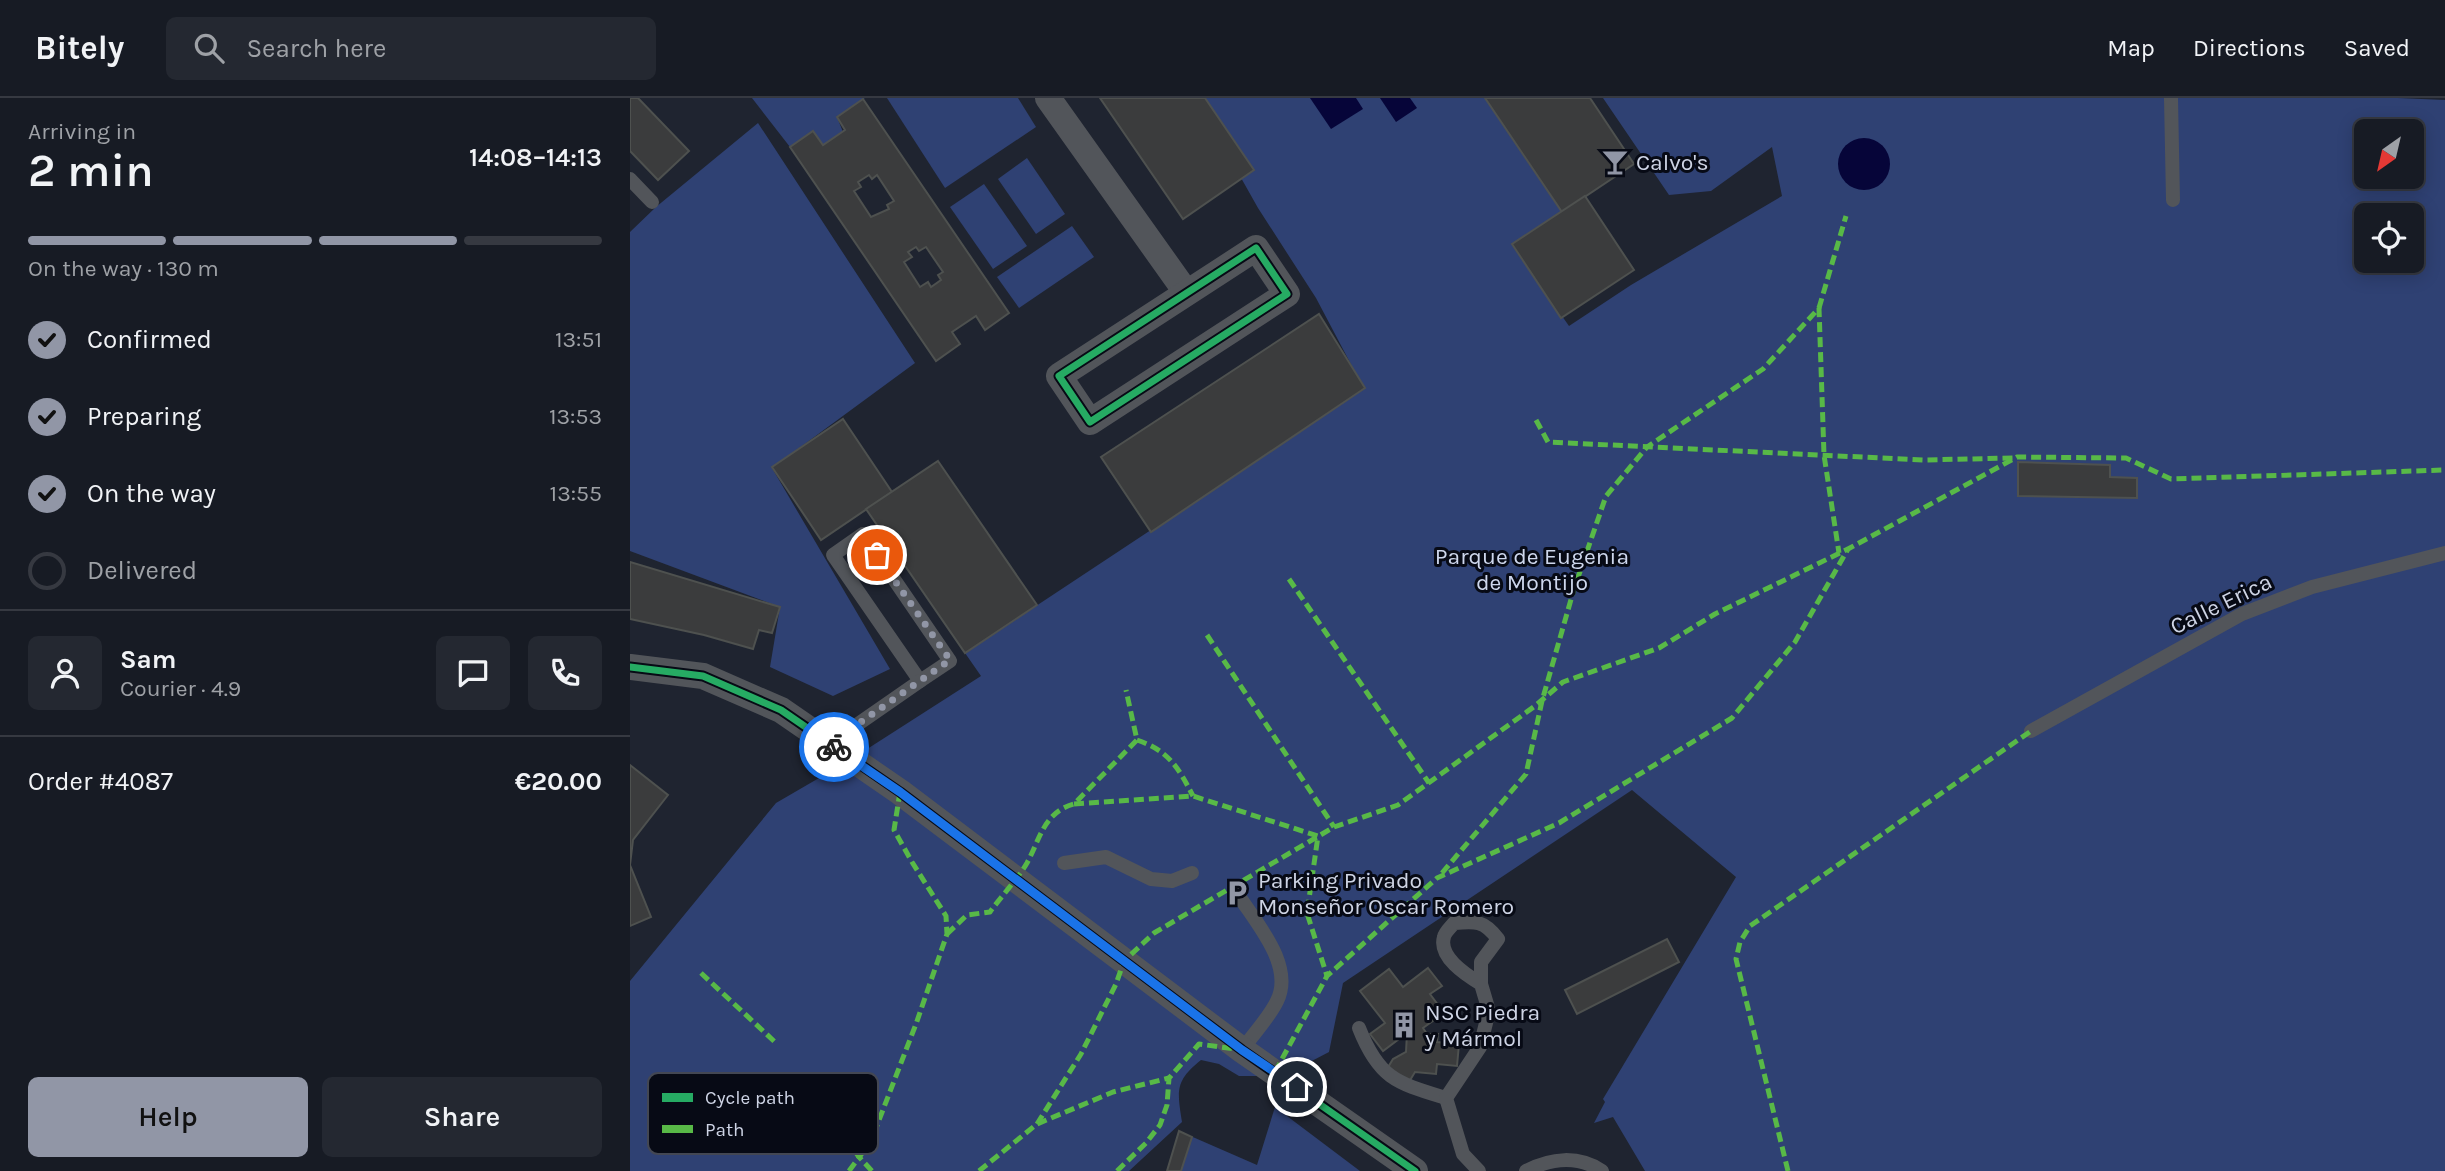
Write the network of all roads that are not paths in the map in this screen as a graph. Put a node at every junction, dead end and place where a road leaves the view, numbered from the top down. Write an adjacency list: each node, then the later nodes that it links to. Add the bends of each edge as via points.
1 (1048, 98): 6 (street)
2 (2171, 98): 4 (lane)
3 (630, 179): 5 (lane)
4 (2173, 201)
5 (652, 202)
6 (1186, 292): 6 (street, via 1059,376 1090,422 1287,295 1256,248)
7 (2445, 553): 10 (lane, Calle Erica, via 2312,587 2242,614)
8 (630, 667): 11 (street, via 703,676 781,710)
9 (920, 681): 9 (lane, via 834,555 863,534 950,660); 11 (lane, via 848,731)
10 (2031, 731)
11 (834, 747): 17 (street)
12 (1064, 863): 13 (lane, via 1106,856 1150,879 1172,881)
13 (1192, 873)
14 (1237, 893): 17 (lane, via 1276,955 1282,978 1278,1000)
15 (1481, 984): 15 (lane, via 1481,962 1498,939 1489,926 1473,921 1454,923 1444,936 1444,949 1462,972); 18 (lane, via 1489,1011 1480,1047)
16 (1359, 1028): 18 (lane, via 1378,1067 1405,1087)
17 (1242, 1050): 19 (street)
18 (1446, 1098): 20 (lane, via 1462,1154)
19 (1415, 1171)
20 (1479, 1171)
21 (1526, 1171): 22 (lane, via 1543,1162 1566,1159)
22 (1602, 1171)

